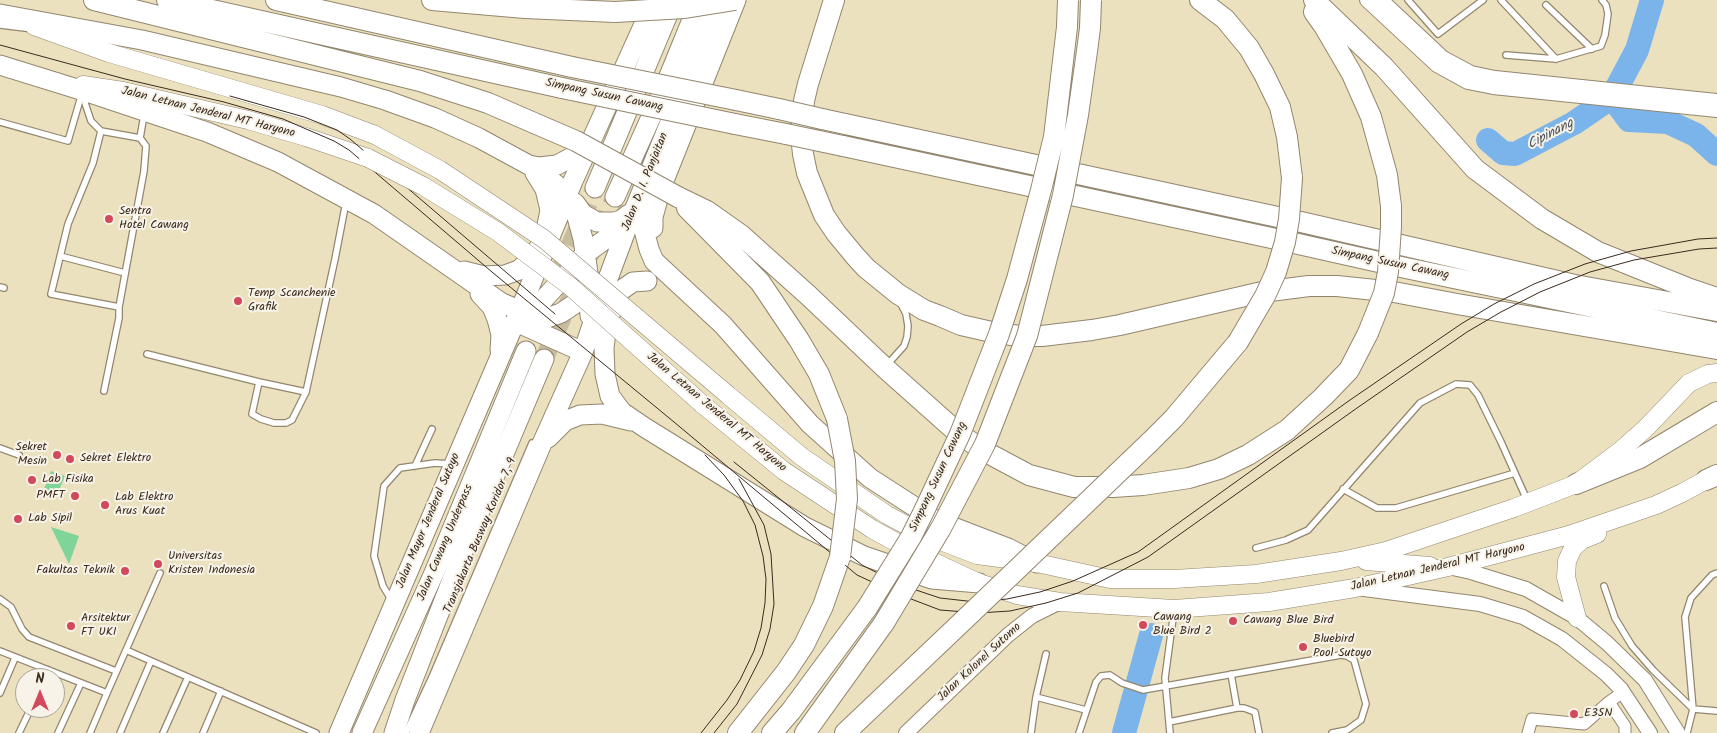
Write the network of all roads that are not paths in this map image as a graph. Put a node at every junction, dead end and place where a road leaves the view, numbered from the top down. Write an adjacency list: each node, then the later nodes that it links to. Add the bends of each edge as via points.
1 (94, 0): 46 (highway, bridge, via 420,81 488,103 576,142)
2 (167, 0): 63 (highway, Simpang Susun Cawang, bridge, via 562,88)
3 (276, 0): 61 (highway, Simpang Susun Cawang, bridge, via 572,67 1202,200 1575,285)
4 (432, 0): 9 (highway, bridge, via 614,12 685,8)
5 (655, 0): 38 (highway)
6 (674, 0): 43 (highway)
7 (700, 0): 44 (highway)
8 (720, 0): 45 (highway, Jalan D. I. Panjaitan)
9 (735, 0): 56 (highway, via 661,188 653,217 657,247)
10 (834, 0): 52 (highway, via 804,101 802,154 824,215)
11 (1068, 0): 141 (highway, Simpang Susun Cawang, bridge, via 1054,137 1041,190 1000,334 960,434 911,537 867,608)
12 (1091, 0): 142 (highway, Simpang Susun Cawang, bridge, via 1078,115 1059,214 1027,336 985,444 941,528 884,623)
13 (1200, 0): 143 (highway, bridge, via 1224,19 1249,48 1280,108 1287,137 1292,178 1289,219 1276,272 1265,296 1238,342 1174,418)
14 (1305, 0): 71 (highway, bridge, via 1324,26 1362,94 1387,175 1391,242 1384,293 1349,370 1288,430 1248,455 1219,469 1189,478 1144,485 1074,487 1036,477 984,451)
15 (1314, 0): 58 (highway, via 1384,67 1475,169 1542,219 1598,252)
16 (1367, 0): 30 (street, via 1437,65)
17 (1381, 0): 30 (street)
18 (1408, 0): 19 (lane, via 1438,34)
19 (1483, 0)
20 (1501, 0): 27 (lane)
21 (1602, 0): 25 (lane, via 1608,14 1605,34 1600,46)
22 (1546, 5): 25 (lane)
23 (1, 18): 24 (main road, Jalan Letnan Jenderal MT Haryono); 29 (highway, Jalan Letnan Jenderal MT Haryono, via 142,40)
24 (47, 30): 29 (lane, via 107,36 224,63); 92 (main road, Jalan Letnan Jenderal MT Haryono, bridge, via 109,53 322,115 375,135 440,170 544,238 802,457 887,515 925,535 978,555)
25 (1592, 49): 27 (lane)
26 (1506, 55): 27 (lane)
27 (1556, 58)
28 (0, 65): 31 (highway, Jalan Letnan Jenderal MT Haryono)
29 (251, 65): 41 (highway, Jalan Letnan Jenderal MT Haryono, via 341,87 435,118)
30 (1453, 70): 32 (street)
31 (19, 72): 33 (highway, Jalan Letnan Jenderal MT Haryono); 96 (main road, Jalan Letnan Jenderal MT Haryono, bridge, via 123,91 248,120 368,158 423,186 498,232 571,287 702,404 784,471 923,557)
32 (1569, 90): 34 (street); 35 (street)
33 (85, 95): 36 (highway, Jalan Letnan Jenderal MT Haryono); 37 (lane, via 68,141); 39 (lane, via 91,121)
34 (1717, 100)
35 (1717, 110)
36 (145, 111): 40 (lane); 47 (highway, Jalan Letnan Jenderal MT Haryono, via 207,132 278,162)
37 (0, 122)
38 (599, 124): 41 (highway, via 581,150 566,162 548,167); 42 (highway)
39 (101, 131): 40 (lane); 50 (lane, via 93,164 68,224)
40 (140, 138): 53 (lane, via 146,146 146,153)
41 (527, 165): 42 (highway, Jalan Letnan Jenderal MT Haryono); 51 (highway, via 542,182 550,210 541,244 533,257 519,270 497,276)
42 (570, 188): 45 (highway, via 582,214 597,222 621,220); 49 (highway); 62 (highway)
43 (595, 188)
44 (615, 196)
45 (640, 196): 48 (highway, Jalan D. I. Panjaitan); 56 (highway, via 648,249 657,265)
46 (678, 197): 71 (highway, via 707,211 741,236); 140 (highway, bridge, via 760,282 799,340 819,374 836,419 846,461 847,499 840,557 824,606 786,672)
47 (347, 198): 51 (highway, Jalan Letnan Jenderal MT Haryono); 75 (lane)
48 (628, 225): 49 (highway); 55 (highway, Jalan D. I. Panjaitan)
49 (585, 254): 57 (highway); 62 (highway, via 543,300)
50 (60, 256): 53 (lane); 60 (lane, via 51,294)
51 (452, 267): 62 (highway); 68 (highway, via 495,313 501,335)
52 (866, 268): 65 (highway, via 898,294 940,316 980,330 1020,336 1092,330 1262,292 1337,286 1394,292); 71 (lane, via 902,305 906,314 908,326 904,346)
53 (125, 273): 60 (lane)
54 (647, 280): 55 (highway, via 626,278); 59 (highway, via 672,286); 77 (highway, via 626,286 616,298 607,324 604,348 604,374 610,396 622,412)
55 (606, 284): 57 (highway); 64 (highway, Jalan D. I. Panjaitan)
56 (680, 285): 59 (highway)
57 (589, 293): 62 (highway, via 568,310 554,316); 64 (highway, via 590,320)
58 (1717, 298)
59 (703, 305): 92 (highway, via 810,424 870,478 944,524 1008,548)
60 (119, 307): 74 (lane)
61 (1717, 311)
62 (518, 315): 64 (highway); 68 (highway, Jalan Mayor Jenderal Sutoyo)
63 (1717, 333)
64 (585, 345): 70 (lane); 79 (highway)
65 (1717, 349)
66 (526, 351): 136 (highway, Jalan Cawang Underpass, via 434,573)
67 (147, 354): 73 (lane)
68 (500, 356): 82 (highway, Jalan Mayor Jenderal Sutoyo)
69 (544, 359): 137 (highway, Jalan Cawang Underpass, via 468,539)
70 (569, 368)
71 (885, 368)
72 (1717, 373): 86 (main road, Jalan Letnan Jenderal MT Haryono, via 1689,383 1646,428)
73 (259, 382): 75 (lane); 75 (lane, via 252,414 274,423 292,420)
74 (104, 391)
75 (306, 392)
76 (1717, 412): 86 (highway, via 1640,458)
77 (644, 427): 79 (highway, via 614,416 590,413 572,417); 96 (highway, via 805,527 864,556 932,579)
78 (432, 429): 83 (lane)
79 (538, 441): 138 (lane, Transjakarta Busway Koridor 7, 9); 139 (highway)
80 (0, 448): 81 (lane)
81 (19, 454)
82 (454, 464): 83 (lane); 101 (highway, Jalan Mayor Jenderal Sutoyo)
83 (415, 466): 101 (lane, via 400,468 386,482 374,549 383,586)
84 (1515, 474): 87 (lane, via 1396,508 1377,508); 87 (lane, via 1478,395 1470,385 1456,384 1420,403); 89 (lane)
85 (1713, 476): 88 (main road, Jalan Letnan Jenderal MT Haryono)
86 (1576, 484): 89 (main road, Jalan Letnan Jenderal MT Haryono)
87 (1344, 489): 90 (lane, via 1308,530)
88 (1682, 493): 93 (main road, Jalan Letnan Jenderal MT Haryono, via 1569,535); 103 (main road, via 1643,516 1582,540 1573,548 1567,561 1566,577)
89 (1528, 502): 91 (main road, Jalan Letnan Jenderal MT Haryono, via 1386,551)
90 (1256, 548)
91 (1341, 561): 92 (main road, Jalan Letnan Jenderal MT Haryono, via 1256,574 1174,579 1110,579); 93 (main road)
92 (1037, 563)
93 (1448, 568): 98 (main road, Jalan Letnan Jenderal MT Haryono); 103 (street, via 1526,589)
94 (160, 573): 104 (lane)
95 (1717, 573): 123 (lane, via 1691,598 1685,617)
96 (979, 583): 100 (main road, Jalan Letnan Jenderal MT Haryono, via 1017,595)
97 (1604, 586): 123 (lane, via 1615,618 1632,646)
98 (1355, 588): 102 (main road, Jalan Letnan Jenderal MT Haryono, via 1268,602); 117 (street, via 1480,604 1523,617 1562,639)
99 (0, 599): 110 (lane, via 11,607 29,636)
100 (1060, 602): 102 (main road, Jalan Letnan Jenderal MT Haryono); 144 (street, Jalan Kolonel Sutomo, via 1032,616 1008,635)
101 (394, 604): 135 (highway, Jalan Mayor Jenderal Sutoyo)
102 (1174, 609): 115 (lane)
103 (1577, 618): 153 (street, via 1645,680)
104 (126, 650): 108 (lane); 110 (lane)
105 (0, 651): 107 (lane)
106 (1046, 654): 120 (lane)
107 (15, 658): 109 (lane); 118 (lane)
108 (150, 661): 113 (lane); 131 (lane)
109 (43, 668)
110 (116, 671): 119 (lane)
111 (1231, 674): 115 (lane); 122 (lane); 149 (lane, via 1341,655 1351,657 1366,704 1361,720 1347,730)
112 (65, 676): 114 (lane)
113 (188, 677): 116 (lane); 132 (lane)
114 (81, 683): 119 (lane); 129 (lane)
115 (1166, 686): 124 (lane, via 1143,690 1110,675 1102,676 1096,682); 127 (lane)
116 (221, 691): 133 (lane); 134 (lane)
117 (1623, 692): 121 (street); 152 (street)
118 (0, 693)
119 (106, 693): 130 (lane)
120 (1036, 697): 124 (lane); 145 (lane)
121 (1609, 702): 150 (street, via 1584,724 1532,719); 151 (street, via 1625,726)
122 (1237, 708): 127 (lane); 148 (lane, via 1255,712)
123 (1693, 708): 125 (lane); 154 (lane)
124 (1086, 710): 146 (lane)
125 (1717, 711)
126 (26, 718): 128 (lane)
127 (1169, 722): 147 (lane)
128 (19, 733)
129 (58, 733)
130 (90, 733)
131 (120, 733)
132 (163, 733)
133 (203, 733)
134 (316, 733)
135 (339, 733)
136 (362, 733)
137 (394, 733)
138 (406, 733)
139 (419, 733)
140 (738, 733)
141 (772, 733)
142 (805, 733)
143 (845, 733)
144 (906, 733)
145 (1031, 733)
146 (1079, 733)
147 (1170, 733)
148 (1259, 733)
149 (1332, 733)
150 (1528, 733)
151 (1625, 733)
152 (1650, 733)
153 (1678, 733)
154 (1687, 733)

